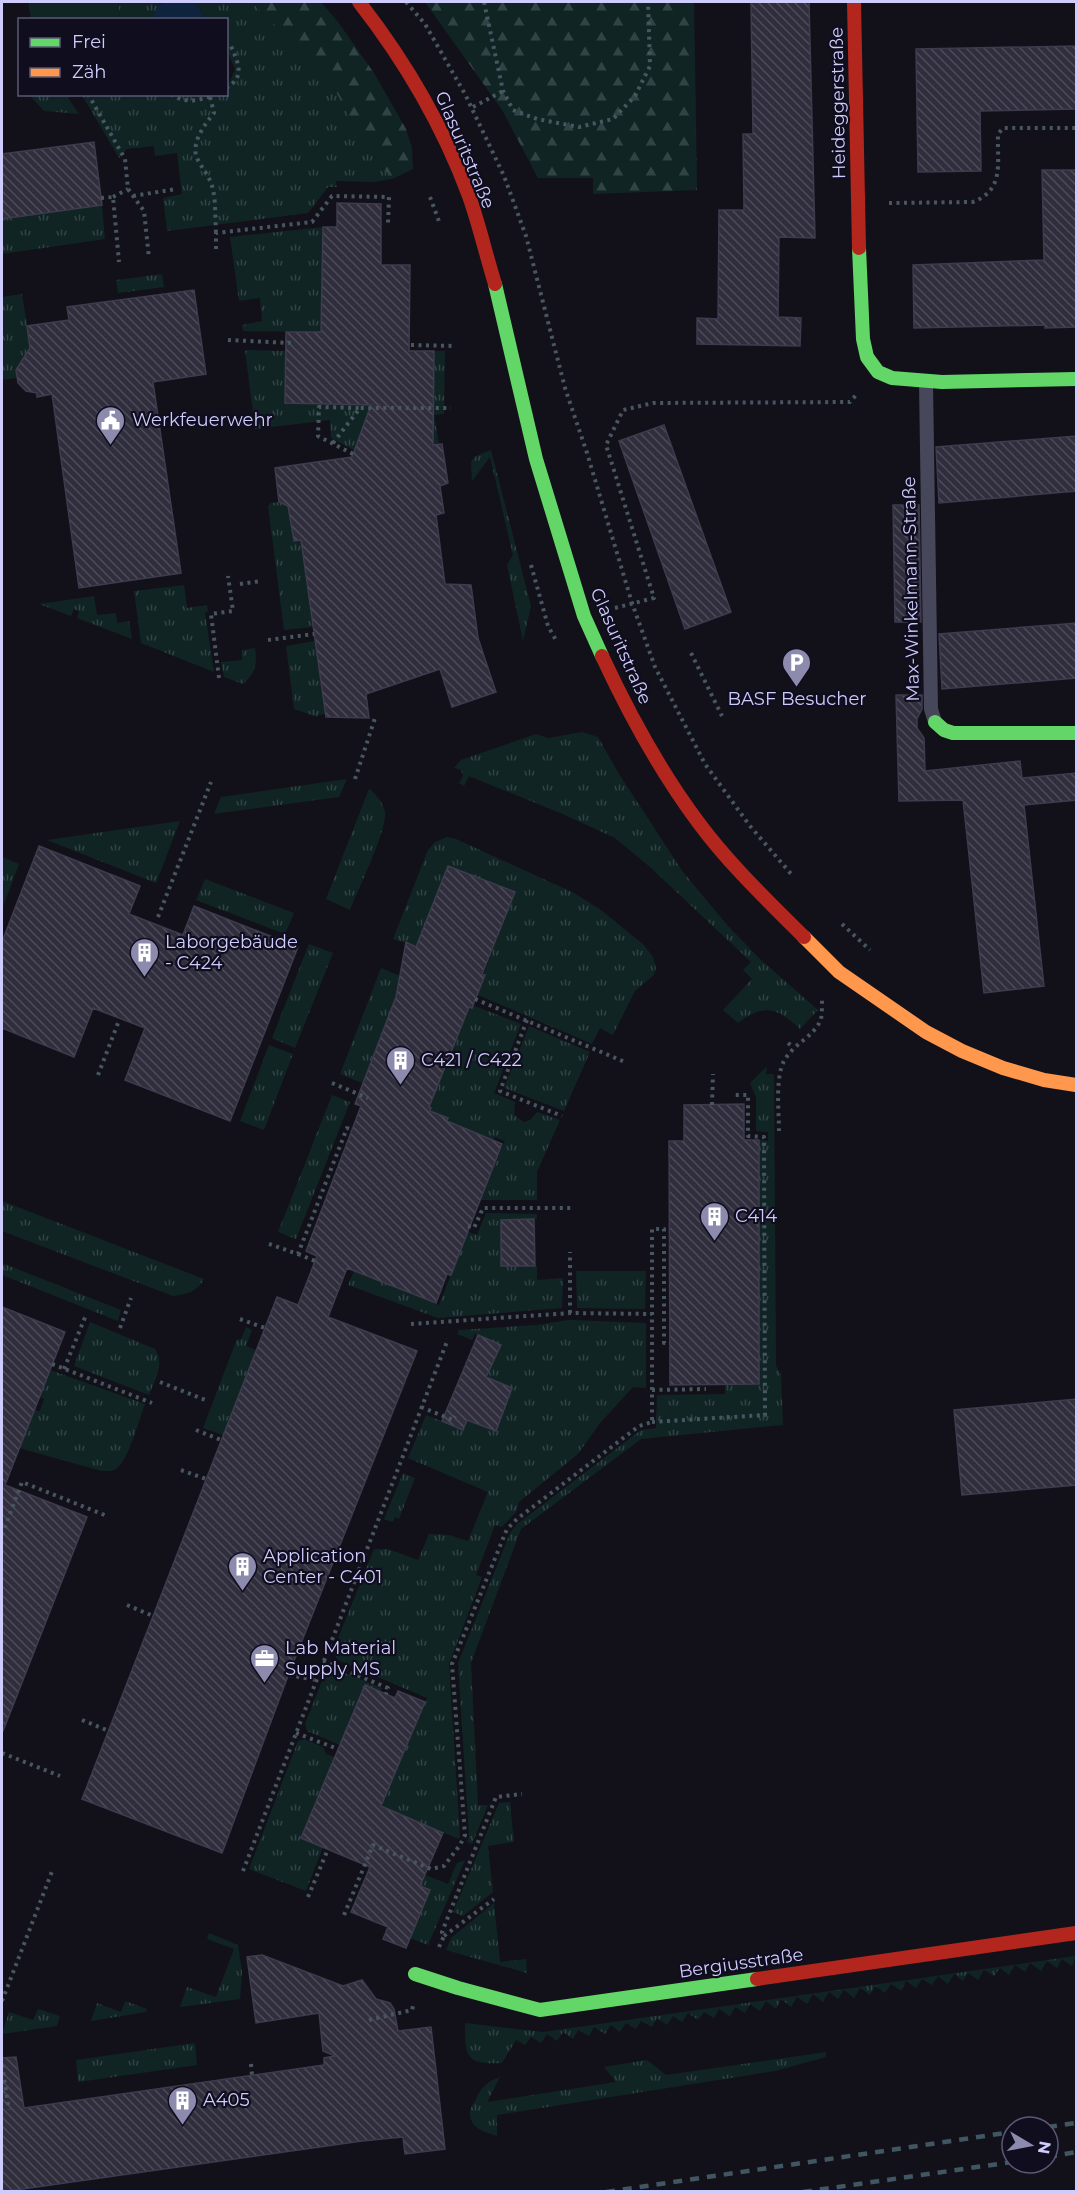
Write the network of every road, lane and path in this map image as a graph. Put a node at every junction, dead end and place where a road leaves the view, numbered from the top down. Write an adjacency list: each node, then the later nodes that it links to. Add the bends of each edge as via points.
1 (359, 2): 68 (street, Glasuritstraße, via 388,39 422,94 469,197 500,299 536,459 584,616 655,758 699,823 749,883 839,972 917,1026 962,1051 1003,1068)
2 (406, 2): 12 (path, via 425,24)
3 (484, 2): 8 (path)
4 (648, 2): 8 (path, via 650,66 635,96 613,119 579,127 537,119 513,110)
5 (854, 2): 20 (street, Heideggerstraße)
6 (231, 46): 7 (path, via 240,66 237,78)
7 (228, 86)
8 (503, 91): 12 (path)
9 (89, 96): 14 (path, via 125,159)
10 (174, 96): 11 (path, via 190,101)
11 (212, 96): 23 (path, via 214,113 203,127 196,157 213,189)
12 (472, 107): 42 (path, via 526,236 565,388)
13 (1077, 128): 20 (path, Heideggerstraße, via 1003,128 998,134 998,177 982,199)
14 (128, 189): 17 (path); 18 (path)
15 (176, 189): 17 (path)
16 (428, 191): 22 (path)
17 (133, 196): 25 (path, via 144,210)
18 (112, 197): 19 (path); 26 (path)
19 (101, 198)
20 (858, 203): 32 (street, Heideggerstraße, via 861,326 868,362 893,379)
21 (388, 224): 23 (path, via 388,197 332,196 312,222)
22 (440, 225)
23 (216, 232): 24 (path)
24 (216, 249)
25 (149, 258)
26 (119, 262)
27 (228, 340): 28 (path)
28 (291, 342)
29 (411, 345): 30 (path)
30 (454, 346)
31 (1077, 379): 32 (street)
32 (926, 382): 50 (lane, Max-Winkelmann-Straße, via 931,709)
33 (850, 402): 42 (path, via 652,403 623,410 606,445 654,598)
34 (360, 408): 35 (path); 36 (path); 36 (path, via 319,407 318,436)
35 (451, 408)
36 (333, 443): 37 (path)
37 (353, 454)
38 (529, 559): 43 (path)
39 (228, 576): 47 (path, via 233,611 211,614)
40 (261, 581): 41 (path)
41 (240, 584)
42 (632, 603): 54 (path, via 655,667 705,764)
43 (548, 626)
44 (314, 634): 45 (path)
45 (268, 640)
46 (691, 653): 48 (path)
47 (219, 678)
48 (722, 716)
49 (375, 718): 52 (path)
50 (935, 722): 51 (street, Max-Winkelmann-Straße, via 953,733)
51 (1077, 733)
52 (355, 779)
53 (211, 782): 55 (path)
54 (795, 879)
55 (158, 917)
56 (836, 918): 57 (path)
57 (878, 957)
58 (822, 996): 63 (path, via 821,1018 815,1029)
59 (475, 999): 60 (path)
60 (527, 1020): 64 (path); 72 (path, via 500,1091)
61 (118, 1023): 66 (path)
62 (788, 1043): 63 (path)
63 (793, 1047): 74 (path, via 783,1063)
64 (625, 1062)
65 (713, 1074): 71 (path)
66 (98, 1075)
67 (332, 1083): 70 (path)
68 (1077, 1085)
69 (735, 1095): 100 (path, via 748,1095 748,1137 764,1137 765,1414)
70 (368, 1098)
71 (712, 1104)
72 (562, 1116)
73 (352, 1130): 79 (path, via 347,1128)
74 (779, 1131)
75 (571, 1208): 76 (path, via 483,1208 474,1228)
76 (468, 1226)
77 (269, 1244): 79 (path)
78 (570, 1252): 82 (path)
79 (298, 1254): 80 (path)
80 (315, 1261)
81 (131, 1298): 87 (path)
82 (570, 1313): 83 (path); 86 (path)
83 (652, 1314): 90 (path, via 652,1229 664,1229 664,1343); 95 (path)
84 (86, 1315): 92 (path)
85 (240, 1318): 88 (path)
86 (411, 1324)
87 (120, 1328)
88 (265, 1328)
89 (448, 1339): 98 (path)
90 (670, 1343)
91 (52, 1364): 92 (path)
92 (64, 1369): 97 (path)
93 (160, 1382): 96 (path)
94 (706, 1389): 95 (path)
95 (652, 1390): 100 (path)
96 (208, 1401)
97 (152, 1403)
98 (421, 1407): 99 (path, via 453,1420); 109 (path)
99 (455, 1416)
100 (652, 1422): 125 (path, via 639,1426 507,1529 452,1664 465,1835 444,1866 430,1869 373,1845)
101 (196, 1431): 102 (path)
102 (221, 1440)
103 (181, 1470): 104 (path)
104 (206, 1479)
105 (107, 1516): 106 (path, via 22,1482)
106 (2, 1535)
107 (127, 1605): 108 (path)
108 (153, 1616)
109 (323, 1661): 111 (path); 112 (path, via 388,1688)
110 (289, 1675): 111 (path)
111 (316, 1680): 115 (path)
112 (386, 1694)
113 (82, 1720): 114 (path)
114 (109, 1731)
115 (296, 1732): 116 (path); 122 (path)
116 (338, 1749)
117 (2, 1753): 118 (path)
118 (60, 1776)
119 (522, 1794): 127 (path, via 496,1797 442,1932)
120 (328, 1849): 123 (path)
121 (53, 1869): 129 (path)
122 (243, 1871)
123 (308, 1897)
124 (494, 1899): 127 (path)
125 (344, 1915)
126 (1077, 1933): 128 (street, Bergiusstraße, via 540,2010)
127 (444, 1936): 128 (path)
128 (421, 1975): 130 (path, via 412,2010)
129 (2, 2001)
130 (369, 2020)
131 (251, 2064): 133 (path)
132 (2, 2065): 134 (path)
133 (252, 2076)
134 (9, 2110)

